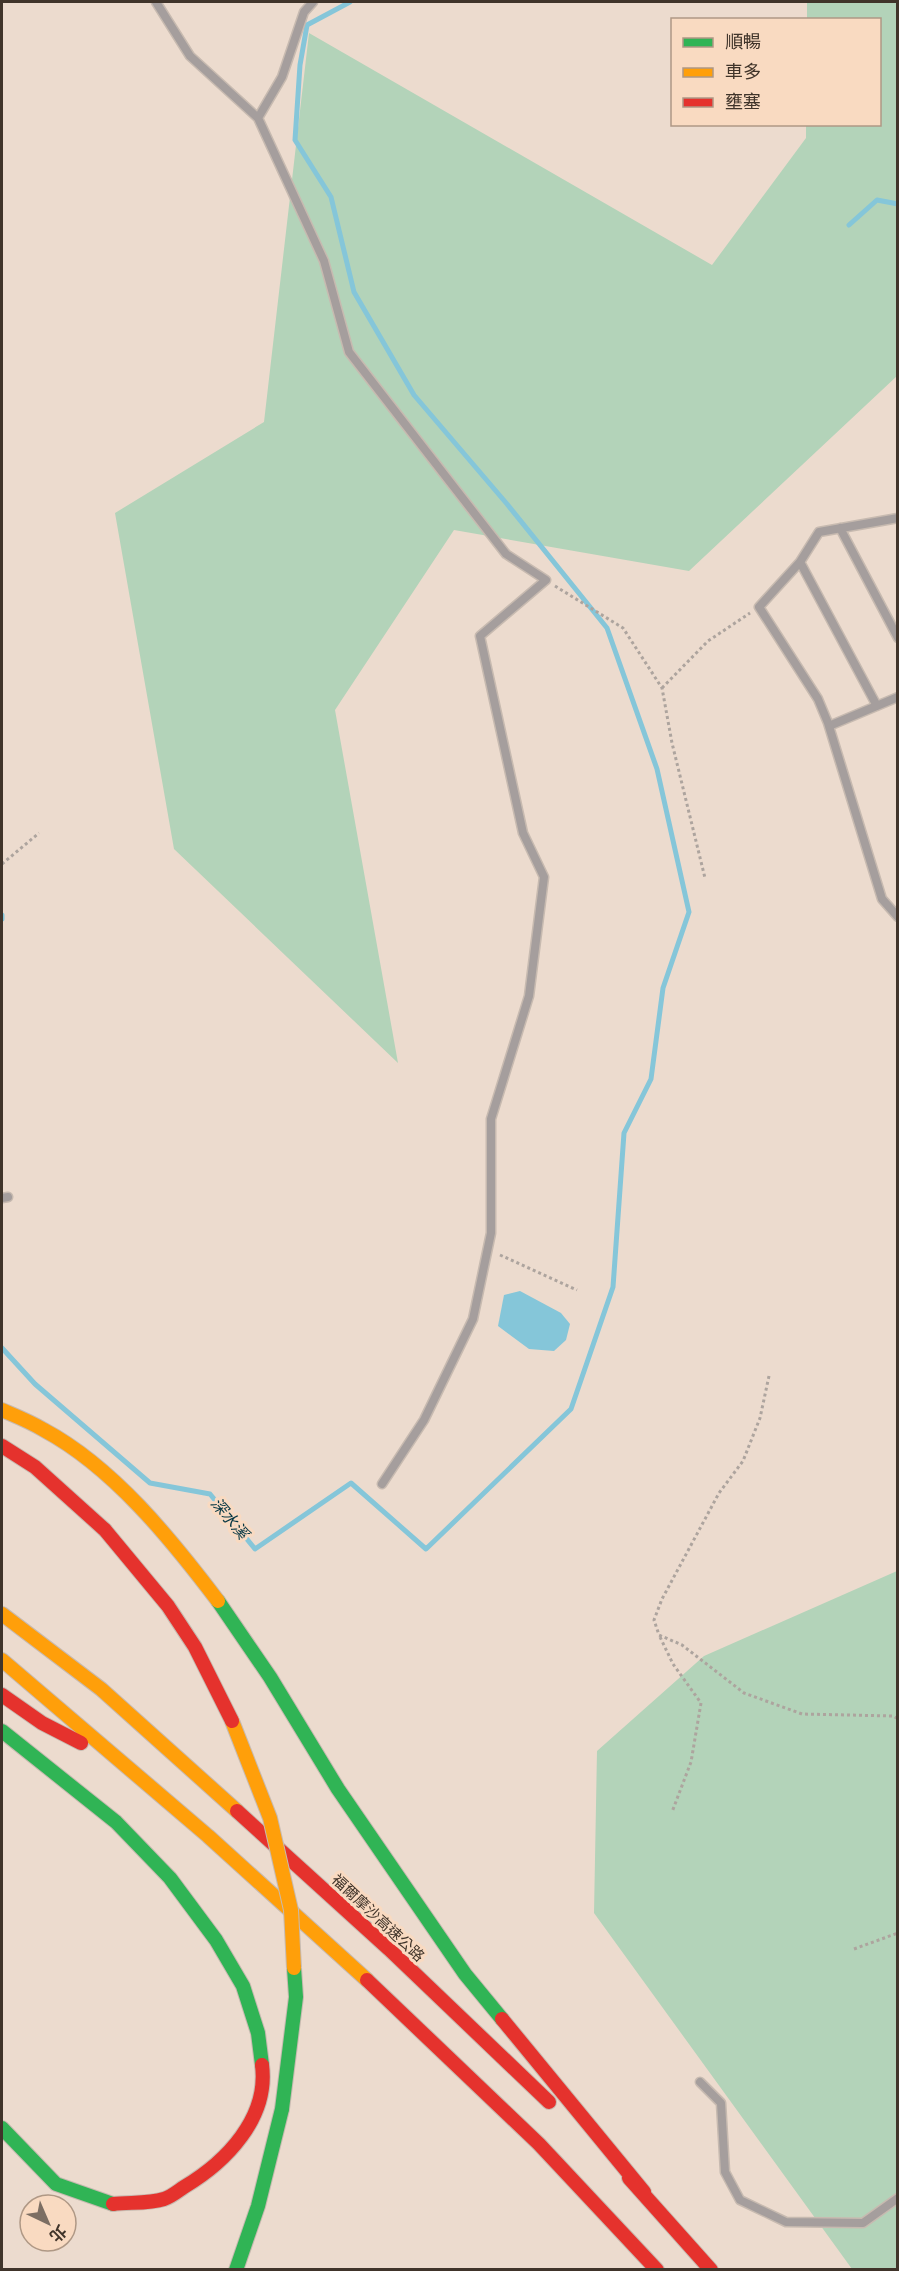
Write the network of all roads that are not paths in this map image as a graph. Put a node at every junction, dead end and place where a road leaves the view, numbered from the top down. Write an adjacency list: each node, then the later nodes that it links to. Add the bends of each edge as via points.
1 (156, 2): 3 (lane, via 190,56)
2 (313, 2): 3 (lane, via 304,12 282,77)
3 (258, 118): 16 (lane, via 324,261 349,352 506,554 546,580 480,636 523,833 544,877 529,996 491,1119 491,1233 473,1319 424,1420)
4 (897, 518): 5 (lane)
5 (840, 528): 6 (lane, via 819,532); 7 (lane)
6 (800, 562): 9 (lane); 10 (lane, via 759,607 818,699)
7 (897, 638)
8 (897, 697): 9 (lane)
9 (878, 706): 10 (lane)
10 (829, 726): 11 (lane, via 882,899)
11 (897, 917)
12 (10, 1398): 14 (highway)
13 (2, 1410): 14 (highway)
14 (45, 1430): 24 (highway, via 113,1481 198,1575 270,1677 338,1789 465,1974)
15 (2, 1446): 26 (highway, bridge, via 35,1467 105,1530 168,1606 195,1647 240,1738 270,1818 291,1910 296,1997 282,2109 258,2206)
16 (382, 1484)
17 (2, 1614): 24 (highway, 福爾摩沙高速公路, via 101,1689 389,1949)
18 (2, 1660): 21 (highway)
19 (2, 1695): 21 (highway, via 42,1723)
20 (2, 1731): 23 (highway, via 116,1822 170,1878 216,1940 243,1986 258,2033 264,2078 259,2106 241,2139 203,2176 164,2199 110,2204 56,2184)
21 (132, 1770): 27 (highway, via 369,1981 540,2145)
22 (700, 2082): 25 (lane, via 721,2103 725,2172 740,2200 786,2222 863,2223)
23 (2, 2128)
24 (644, 2192): 28 (highway, 福爾摩沙高速公路)
25 (897, 2198)
26 (236, 2270)
27 (657, 2270)
28 (711, 2270)

